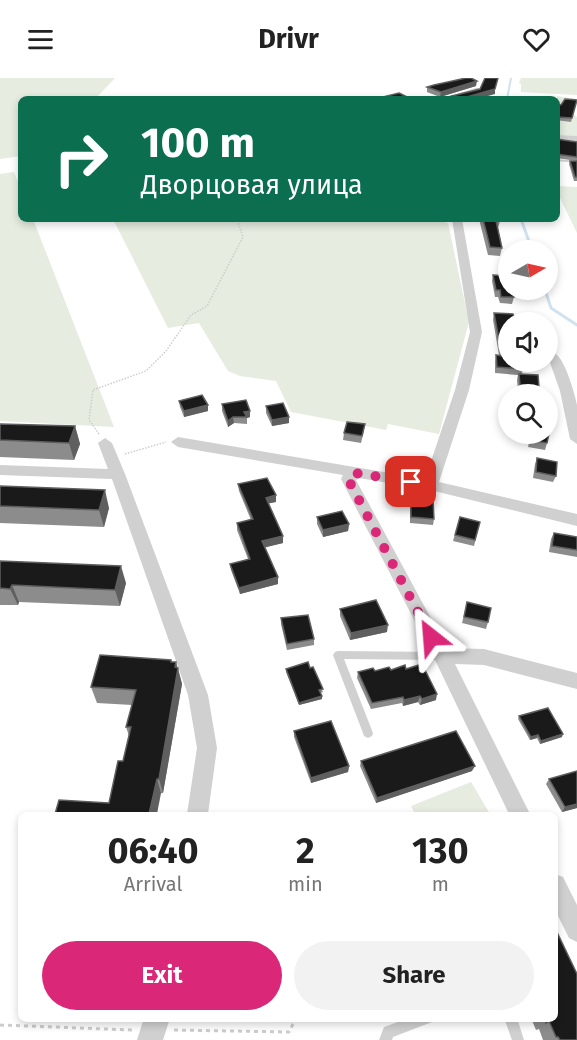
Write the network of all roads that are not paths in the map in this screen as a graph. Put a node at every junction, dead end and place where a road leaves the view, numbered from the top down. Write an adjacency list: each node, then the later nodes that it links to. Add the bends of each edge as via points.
1 (476, 90): 2 (street)
2 (455, 96)
3 (560, 137): 4 (street)
4 (577, 139)
5 (560, 160): 6 (lane)
6 (577, 162)
7 (458, 222): 15 (street, via 476,332 462,390)
8 (558, 367): 9 (street)
9 (577, 439)
10 (178, 442): 13 (street)
11 (105, 443): 14 (street)
12 (0, 470): 14 (street)
13 (355, 473): 15 (street); 17 (street, via 348,479)
14 (118, 474): 20 (street, via 198,695 207,748)
15 (430, 485): 16 (street)
16 (577, 520)
17 (442, 657): 18 (street, via 483,657); 19 (lane, via 338,655); 21 (street)
18 (577, 681)
19 (368, 733)
20 (198, 812)
21 (519, 812)
22 (558, 891): 23 (street)
23 (577, 930)
24 (417, 1022): 26 (lane, via 389,1032)
25 (511, 1022): 27 (lane)
26 (385, 1040)
27 (518, 1040)

